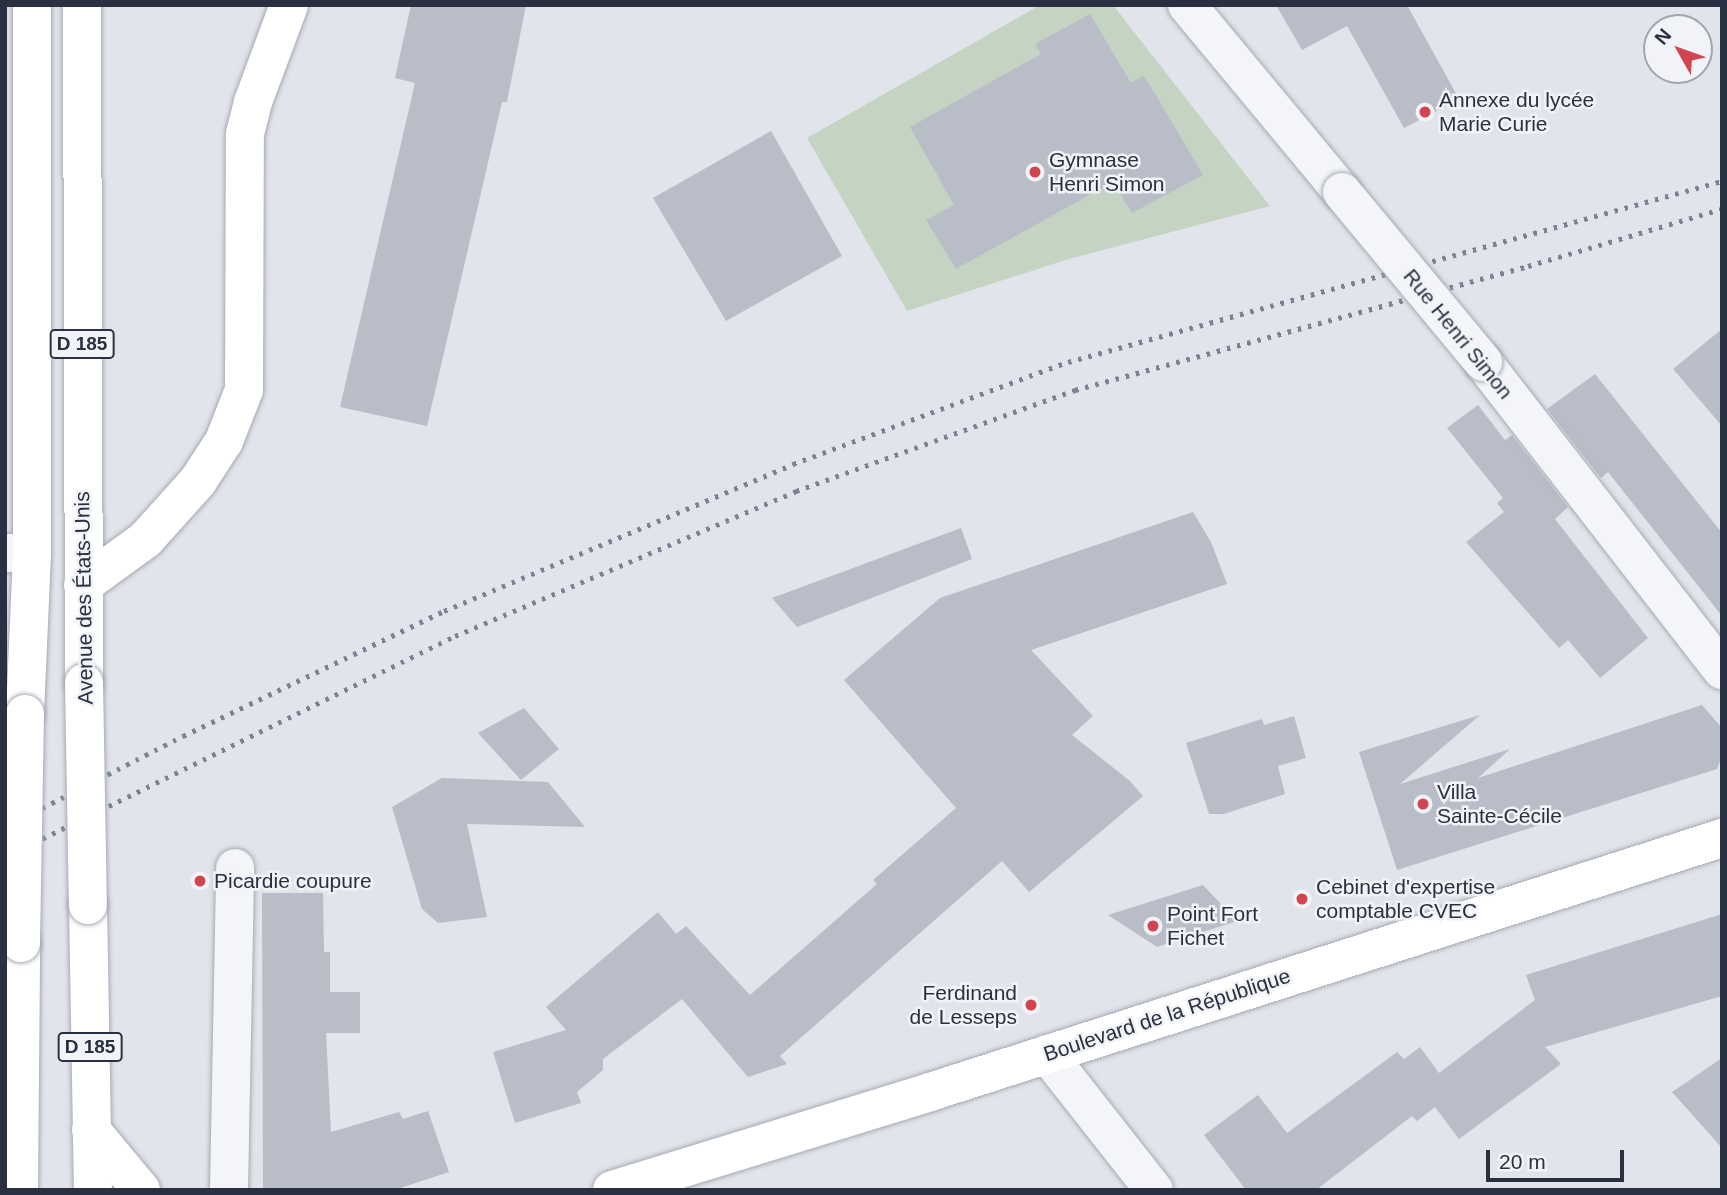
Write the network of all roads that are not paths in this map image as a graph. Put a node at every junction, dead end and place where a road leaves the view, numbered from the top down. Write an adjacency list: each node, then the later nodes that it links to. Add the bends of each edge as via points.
1 (32, 5): 5 (main road, D 185)
2 (82, 5): 6 (main road, Avenue des États-Unis / D 185)
3 (289, 5): 6 (main road, via 245,134 244,390 224,441 198,481 146,538)
4 (1187, 5): 7 (street, Rue Henri Simon, bridge, via 1483,362)
5 (18, 553): 12 (main road, D 185, bridge, via 25,713)
6 (83, 584): 11 (main road, Avenue des États-Unis / D 185, bridge)
7 (1722, 670)
8 (1722, 838): 10 (main road, Boulevard de la République)
9 (235, 868): 15 (street)
10 (1047, 1054): 16 (main road, Boulevard de la République); 17 (street)
11 (91, 1130): 13 (main road, Avenue des États-Unis / D 185); 14 (main road)
12 (19, 1190)
13 (93, 1190)
14 (141, 1190)
15 (229, 1190)
16 (611, 1190)
17 (1154, 1190)

